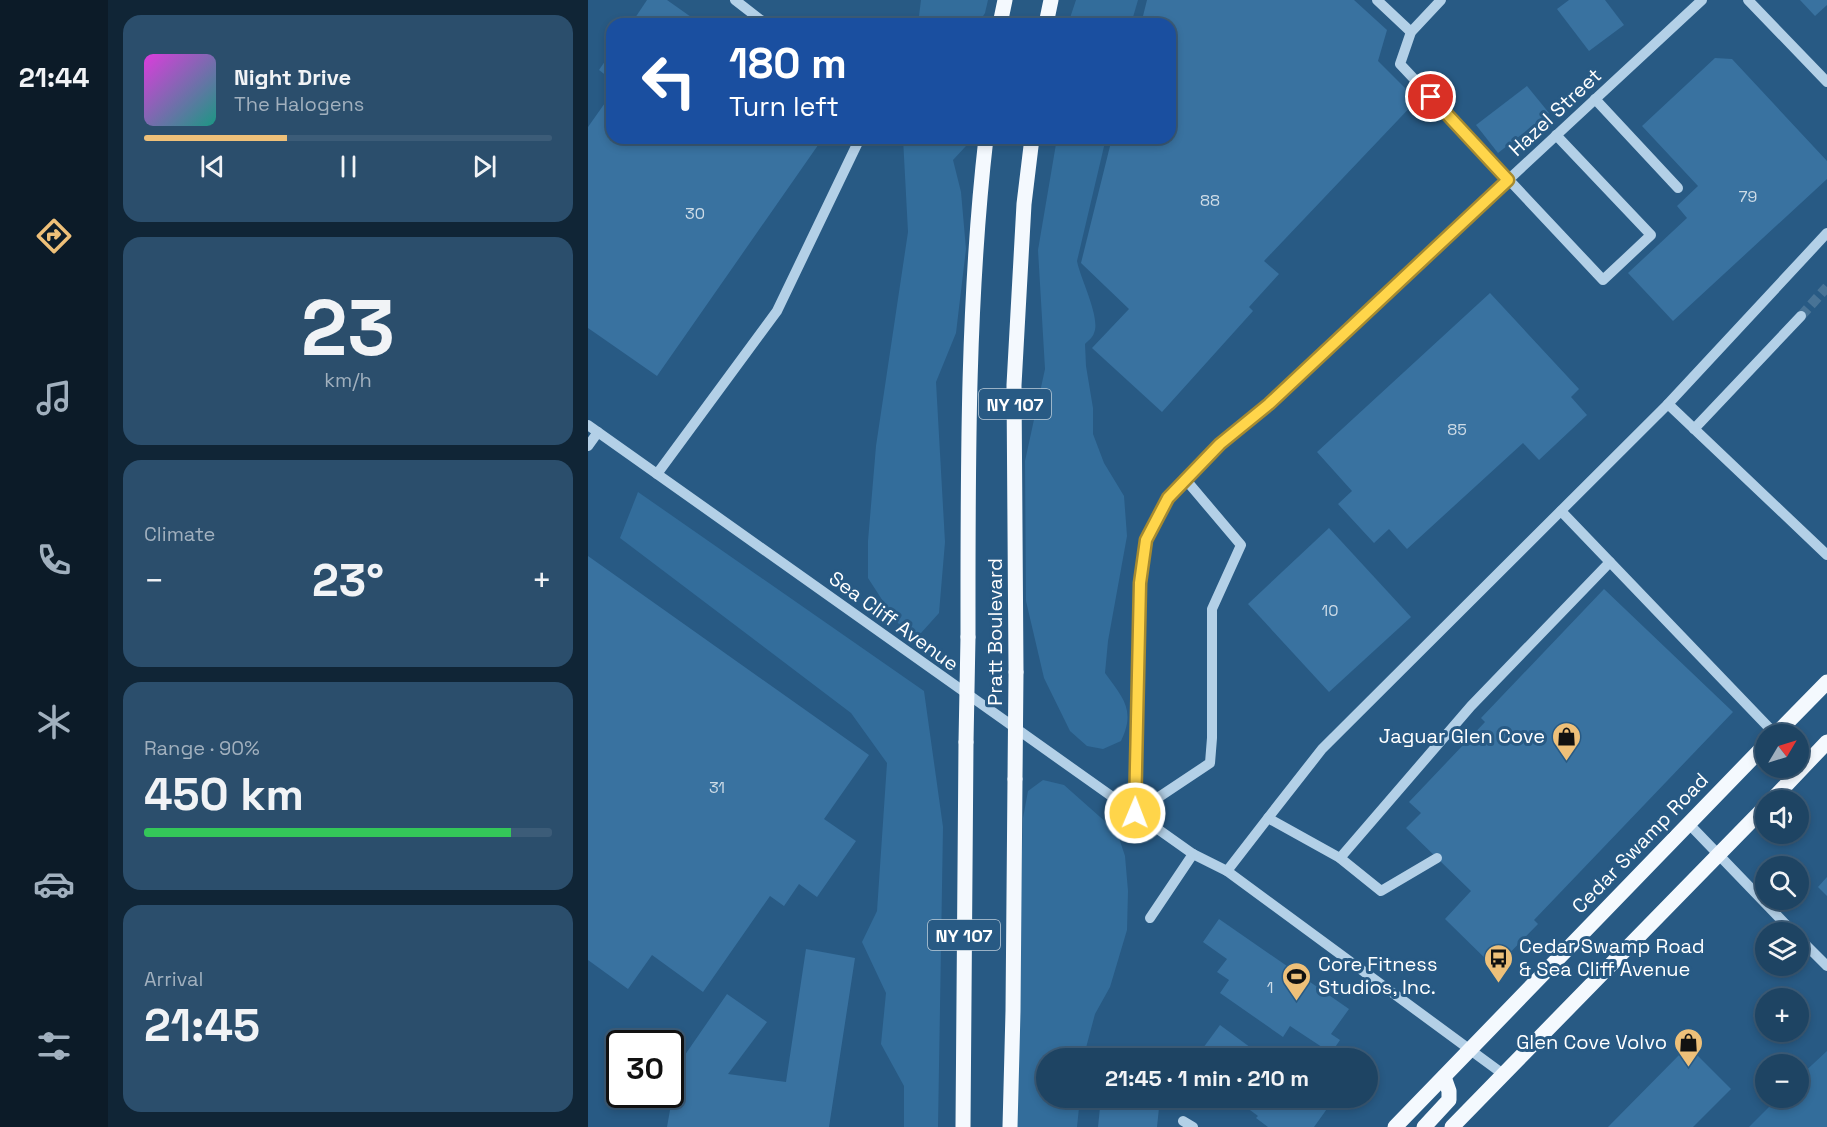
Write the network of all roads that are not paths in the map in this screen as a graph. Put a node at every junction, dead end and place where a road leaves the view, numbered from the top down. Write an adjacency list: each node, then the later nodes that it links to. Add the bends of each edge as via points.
1 (735, 0): 8 (street)
2 (1005, 0): 9 (main road)
3 (1051, 0): 10 (main road)
4 (1377, 0): 11 (street)
5 (1441, 0): 11 (street)
6 (1701, 0): 13 (street, Hazel Street)
7 (1748, 0): 12 (street)
8 (758, 18)
9 (1001, 18)
10 (1047, 18)
11 (1411, 32): 18 (street, via 1400,64)
12 (1827, 82)
13 (1595, 99): 14 (street, Hazel Street); 19 (street)
14 (1556, 135): 18 (street, Hazel Street); 18 (street, via 1651,235 1603,280)
15 (857, 144): 27 (street, via 777,311)
16 (985, 144): 56 (main road, Pratt Boulevard / NY 107, bridge, via 969,384)
17 (1031, 144): 57 (main road, Pratt Boulevard / NY 107, bridge, via 1014,385 1016,672)
18 (1508, 180): 28 (street, Hazel Street, via 1269,404 1220,444)
19 (1678, 188)
20 (1827, 232): 22 (street)
21 (1801, 316): 24 (street)
22 (1668, 404): 24 (street); 29 (street)
23 (588, 425): 25 (street, Sea Cliff Avenue)
24 (1694, 429): 30 (street)
25 (598, 432): 26 (street); 27 (street, Sea Cliff Avenue)
26 (588, 446)
27 (657, 474): 40 (street, Sea Cliff Avenue)
28 (1186, 480): 40 (street, Hazel Street, via 1168,498 1146,540 1140,583); 40 (street, via 1241,545 1212,609 1210,763)
29 (1561, 511): 31 (street); 41 (street, via 1322,749)
30 (1827, 555)
31 (1610, 562): 33 (street); 46 (street, via 1471,706)
32 (1827, 682): 34 (main road, Cedar Swamp Road)
33 (1761, 724)
34 (1786, 724)
35 (1827, 742): 37 (main road)
36 (1755, 755): 43 (main road, Cedar Swamp Road)
37 (1809, 756)
38 (1789, 778): 39 (main road)
39 (1780, 790)
40 (1135, 813): 44 (street, Sea Cliff Avenue)
41 (1268, 818): 46 (street); 48 (street)
42 (1755, 818): 45 (main road)
43 (1688, 823): 45 (street); 53 (main road, Cedar Swamp Road)
44 (1193, 854): 48 (street, Sea Cliff Avenue); 49 (street)
45 (1719, 856): 50 (street); 54 (main road)
46 (1340, 858): 47 (street, via 1381,891)
47 (1437, 858)
48 (1227, 871): 53 (street, Sea Cliff Avenue)
49 (1150, 918)
50 (1783, 922)
51 (1809, 948): 52 (street)
52 (1827, 966)
53 (1470, 1050): 54 (street, Sea Cliff Avenue); 55 (main road, Cedar Swamp Road)
54 (1503, 1074): 60 (main road)
55 (1444, 1077): 58 (main road, Cedar Swamp Road); 59 (main road, via 1449,1100)
56 (963, 1127)
57 (1010, 1127)
58 (1395, 1127)
59 (1424, 1127)
60 (1452, 1127)

